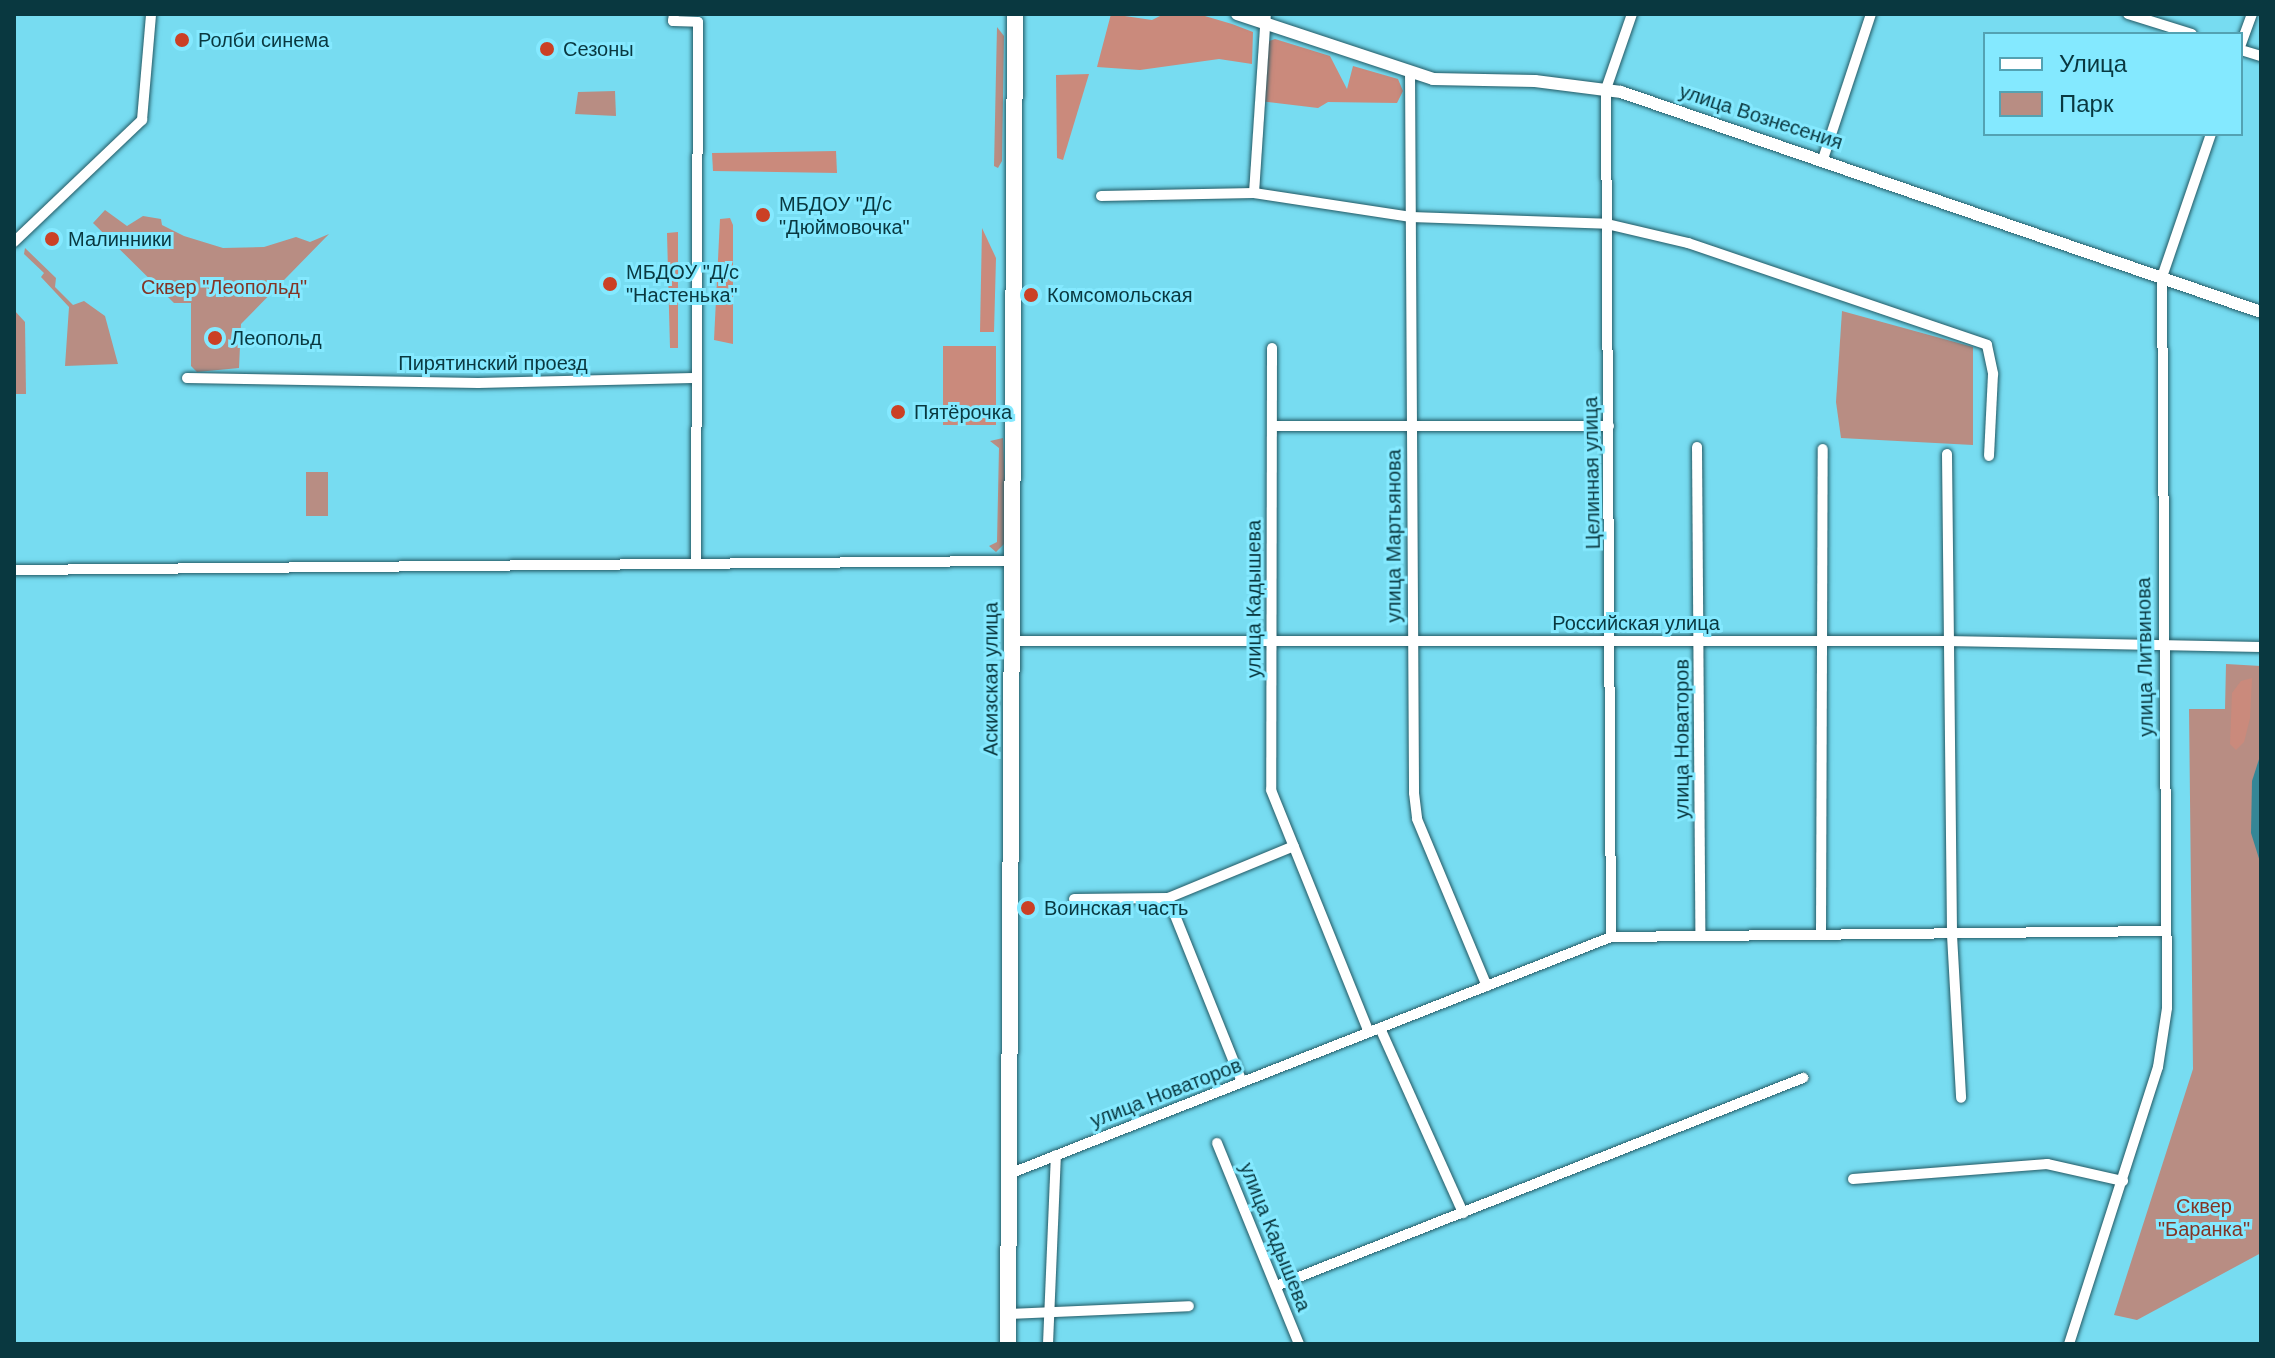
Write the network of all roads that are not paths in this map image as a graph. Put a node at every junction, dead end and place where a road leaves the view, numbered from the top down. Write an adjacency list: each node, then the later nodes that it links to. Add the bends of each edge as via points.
1 (151, 14): 20 (street, via 142,120)
2 (674, 14): 25 (street, via 673,21 698,22)
3 (1015, 14): 34 (main road, Аскизская улица)
4 (1237, 14): 9 (street, улица Вознесения)
5 (1632, 14): 13 (street, Целинная улица)
6 (1871, 14): 15 (street)
7 (2128, 14): 10 (street)
8 (2252, 14): 11 (street)
9 (1264, 18): 12 (street, улица Вознесения); 16 (street)
10 (2186, 32)
11 (2243, 41)
12 (1410, 71): 13 (street, улица Вознесения, via 1433,79); 18 (street, улица Мартьянова)
13 (1606, 89): 15 (street, улица Вознесения); 19 (street, Целинная улица)
14 (2210, 136): 21 (street, улица Литвинова)
15 (1823, 159): 21 (street, улица Вознесения)
16 (1254, 193): 17 (street); 18 (street)
17 (1101, 196)
18 (1411, 217): 19 (street); 27 (street, улица Мартьянова)
19 (1607, 224): 28 (street, Целинная улица); 32 (street, via 1688,243 1987,345 1993,374)
20 (14, 242)
21 (2162, 277): 22 (street, улица Вознесения); 43 (street, улица Литвинова)
22 (2261, 312)
23 (1272, 348): 26 (street, улица Кадышева)
24 (187, 378): 25 (street, Пирятинский проезд, via 478,383)
25 (697, 378): 33 (street)
26 (1272, 426): 27 (street); 42 (street, улица Кадышева)
27 (1412, 426): 28 (street); 41 (street, улица Мартьянова)
28 (1609, 426): 37 (street, Целинная улица)
29 (1697, 447): 38 (street, улица Новаторов)
30 (1823, 449): 39 (street)
31 (1947, 454): 40 (street)
32 (1989, 456)
33 (696, 561): 34 (street); 35 (street, via 358,570)
34 (1012, 561): 36 (main road, Аскизская улица)
35 (14, 570)
36 (1011, 641): 42 (street, Российская улица); 60 (main road, Аскизская улица)
37 (1611, 641): 38 (street, Российская улица); 41 (street, Российская улица); 52 (street, Целинная улица)
38 (1700, 641): 39 (street, Российская улица); 50 (street, улица Новаторов)
39 (1823, 641): 40 (street, Российская улица); 49 (street)
40 (1946, 641): 43 (street, Российская улица); 51 (street)
41 (1413, 642): 42 (street, Российская улица); 53 (street, улица Мартьянова, via 1417,819)
42 (1273, 643): 45 (street, улица Кадышева, via 1271,790)
43 (2162, 645): 44 (street, Российская улица); 48 (street, улица Литвинова)
44 (2261, 647)
45 (1294, 846): 46 (street); 54 (street, улица Кадышева)
46 (1168, 898): 47 (street); 56 (street)
47 (1074, 899)
48 (2166, 931): 51 (street, улица Новаторов); 62 (street, улица Литвинова, via 2167,1008 2158,1067)
49 (1821, 934): 50 (street, улица Новаторов); 51 (street, улица Новаторов)
50 (1700, 935): 52 (street, улица Новаторов)
51 (1952, 935): 57 (street)
52 (1611, 937): 53 (street, улица Новаторов)
53 (1487, 986): 54 (street, улица Новаторов)
54 (1375, 1030): 56 (street, улица Новаторов); 63 (street)
55 (1803, 1078): 63 (street)
56 (1242, 1082): 59 (street, улица Новаторов)
57 (1961, 1098)
58 (1217, 1143): 64 (street, улица Кадышева)
59 (1056, 1155): 60 (street, улица Новаторов); 66 (street)
60 (1009, 1174): 67 (main road, Аскизская улица)
61 (1853, 1179): 62 (street, via 2047,1164)
62 (2123, 1181): 71 (street, улица Литвинова)
63 (1463, 1213): 64 (street)
64 (1276, 1286): 70 (street, улица Кадышева)
65 (1189, 1306): 66 (street)
66 (1048, 1311): 67 (street); 69 (street)
67 (1008, 1314): 68 (main road, Аскизская улица)
68 (1008, 1344)
69 (1048, 1344)
70 (1299, 1344)
71 (2069, 1344)

